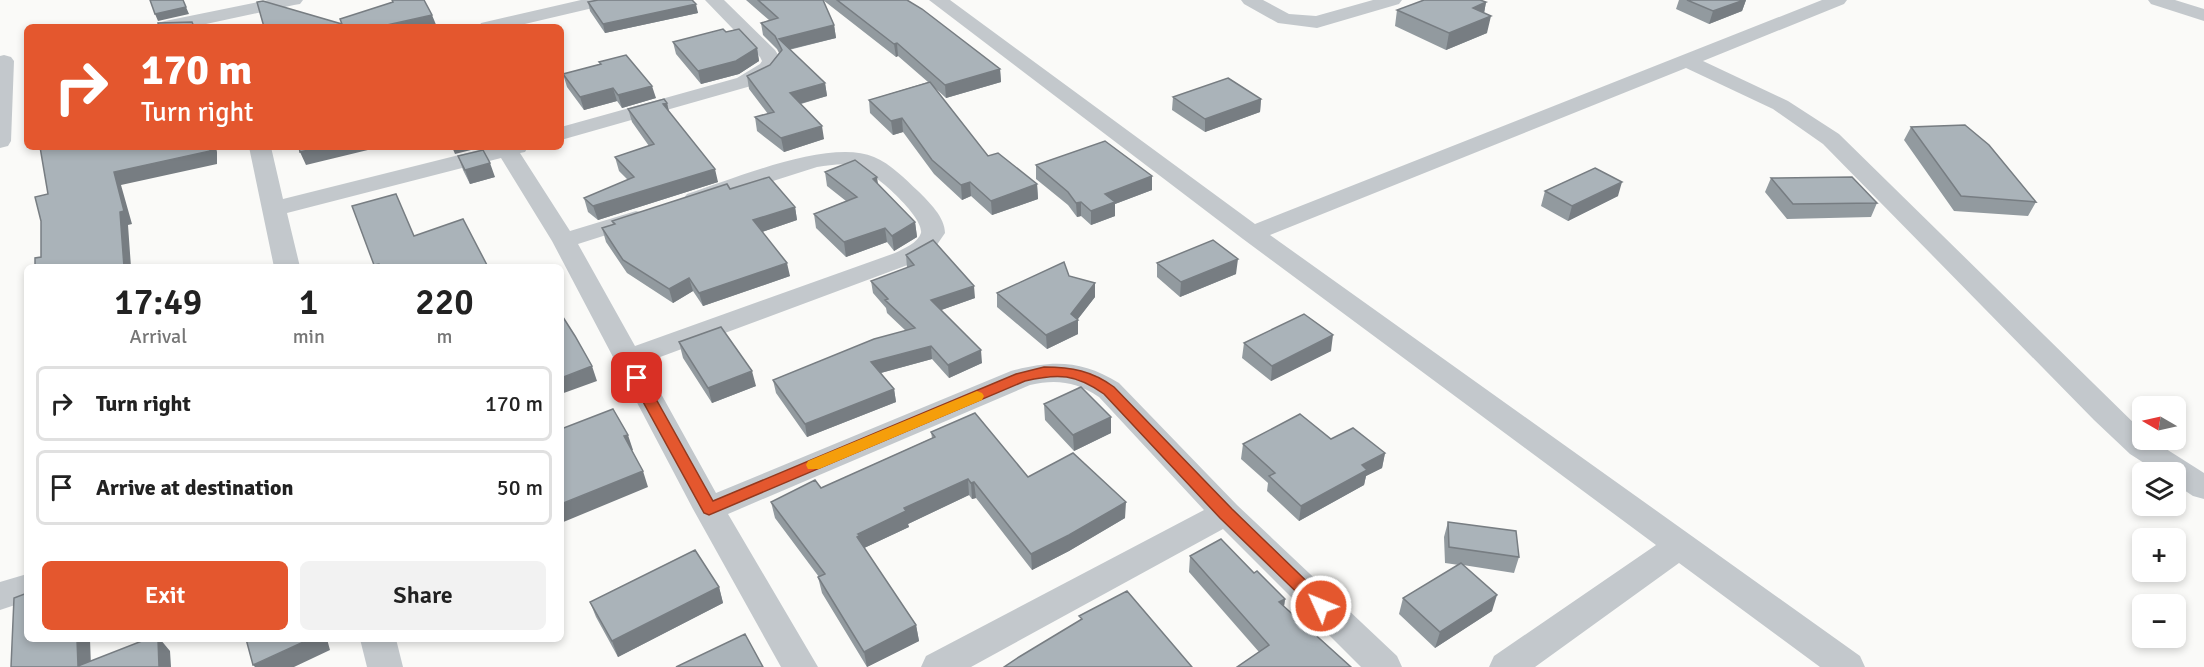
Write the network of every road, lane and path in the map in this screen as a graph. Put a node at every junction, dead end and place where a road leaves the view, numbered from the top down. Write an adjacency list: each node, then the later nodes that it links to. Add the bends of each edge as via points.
1 (294, 0): 10 (street)
2 (604, 0): 12 (street)
3 (714, 0): 16 (street, via 768,54 772,61 768,69 744,82)
4 (1250, 0): 5 (street, via 1285,19 1317,22)
5 (1393, 0)
6 (1838, 0): 15 (street)
7 (2157, 0): 9 (street)
8 (951, 2): 22 (street)
9 (2204, 15)
10 (222, 21): 11 (street)
11 (194, 24)
12 (501, 24)
13 (24, 57): 14 (street)
14 (2, 61): 17 (street)
15 (1688, 61): 22 (street); 26 (street, via 1810,121 2104,413 2141,447)
16 (564, 133)
17 (0, 141)
18 (261, 150): 21 (street)
19 (504, 150): 21 (street)
20 (513, 150): 23 (street)
21 (273, 208): 24 (street)
22 (1252, 234): 29 (street)
23 (564, 241): 25 (street); 25 (street, via 811,162 849,157 878,168 934,226 932,238 904,258)
24 (286, 264)
25 (627, 359): 27 (street)
26 (2204, 488)
27 (709, 509): 28 (street, via 1021,378 1069,372 1092,378 1109,390); 34 (street)
28 (1226, 513): 35 (street); 36 (street)
29 (1680, 545): 37 (street); 38 (street)
30 (24, 588): 31 (street)
31 (0, 596)
32 (379, 642): 33 (street)
33 (385, 667)
34 (800, 667)
35 (939, 667)
36 (1384, 667)
37 (1507, 667)
38 (1847, 667)

